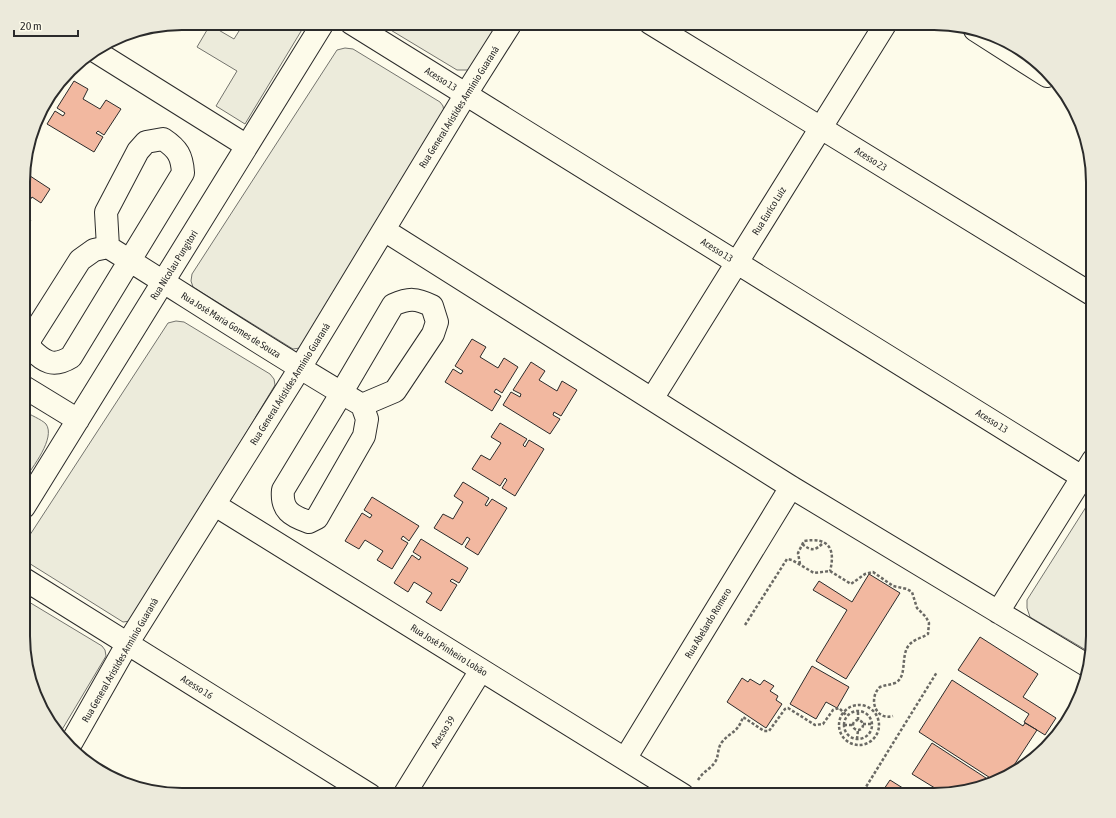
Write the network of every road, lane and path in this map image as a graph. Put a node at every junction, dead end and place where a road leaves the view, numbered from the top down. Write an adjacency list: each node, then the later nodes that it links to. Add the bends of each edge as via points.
1 (319, 30): 11 (street, Rua Nicolau Pungitori)
2 (362, 30): 9 (street, Acesso 13)
3 (507, 30): 9 (street, Rua General Aristides Armínio Guaraná)
4 (661, 30): 10 (street, Acesso 23)
5 (882, 30): 10 (street, Rua Eurico Luiz)
6 (998, 45): 8 (street)
7 (100, 54): 11 (street)
8 (1033, 67)
9 (466, 94): 12 (street, Rua General Aristides Armínio Guaraná); 15 (street, Acesso 13)
10 (820, 128): 15 (street, Rua Eurico Luiz); 17 (street, Acesso 23)
11 (247, 146): 16 (street, Rua Nicolau Pungitori)
12 (384, 230): 18 (street, Rua General Aristides Armínio Guaraná); 21 (street)
13 (108, 247): 14 (street, Rua José Maria Gomes de Souza); 14 (street, via 106,212 138,151 146,142 164,140 175,147 182,161 183,173); 14 (street, via 94,250 80,260 30,339 30,348 40,358 53,364 71,357)
14 (128, 260): 16 (street, Rua José Maria Gomes de Souza)
15 (737, 262): 21 (street, Rua Eurico Luiz); 24 (street, Acesso 13)
16 (163, 282): 18 (street, Rua José Maria Gomes de Souza); 23 (street, Rua Nicolau Pungitori)
17 (1086, 291)
18 (300, 368): 20 (street, Rua José Maria Gomes de Souza); 28 (street, Rua General Aristides Armínio Guaraná)
19 (30, 391): 23 (street)
20 (342, 393): 22 (street, Rua José Maria Gomes de Souza); 22 (street, via 393,305 404,300 420,300 432,306 437,322 433,334 395,391); 22 (street, via 283,490 282,500 285,508 296,518 309,522 317,518 364,436 367,419)
21 (652, 399): 26 (street)
22 (362, 405)
23 (78, 420): 27 (street, Rua Nicolau Pungitori)
24 (1086, 468)
25 (1086, 471): 34 (street)
26 (791, 487): 34 (street); 54 (street, Rua Abelardo Romero)
27 (30, 497)
28 (215, 505): 36 (street, Rua General Aristides Armínio Guaraná); 38 (street, Rua José Pinheiro Lobão)
29 (823, 543): 30 (path, via 811,539); 30 (path, via 814,550 809,550); 32 (path, via 832,552)
30 (802, 544): 31 (path, via 798,552)
31 (800, 564): 32 (path, via 814,573); 35 (path, via 787,559)
32 (830, 571): 41 (path, via 851,584 865,574 873,572 893,586 907,589 912,592 917,608 929,623 928,634 913,641 905,651 903,671 899,680 877,690 873,699)
33 (30, 583): 36 (street, Acesso 16)
34 (998, 612): 37 (street)
35 (745, 625)
36 (128, 644): 53 (street, Rua General Aristides Armínio Guaraná); 55 (street, Acesso 16)
37 (1084, 663)
38 (481, 670): 54 (street, Rua José Pinheiro Lobão); 56 (street, Acesso 39)
39 (937, 672): 59 (path)
40 (858, 711): 43 (path); 44 (path); 46 (path)
41 (874, 711): 42 (path, via 858,705); 42 (path, via 878,719 878,732 870,743 857,746 841,735 838,722); 44 (path); 45 (path)
42 (844, 712): 43 (path); 58 (path, via 839,708 833,710 823,724 816,725 788,708 769,731 764,731 743,717 738,728 719,745 716,761 704,771)
43 (848, 716): 50 (path)
44 (868, 716): 49 (path)
45 (893, 716)
46 (858, 720): 47 (path); 48 (path)
47 (853, 724): 50 (path); 51 (path)
48 (863, 724): 49 (path); 51 (path)
49 (872, 724): 52 (path, via 869,734)
50 (844, 725): 52 (path, via 848,735)
51 (858, 730): 52 (path)
52 (857, 739)
53 (72, 742)
54 (625, 759): 57 (street, Rua José Pinheiro Lobão)
55 (359, 788)
56 (408, 788)
57 (686, 788)
58 (691, 788)
59 (865, 788)

